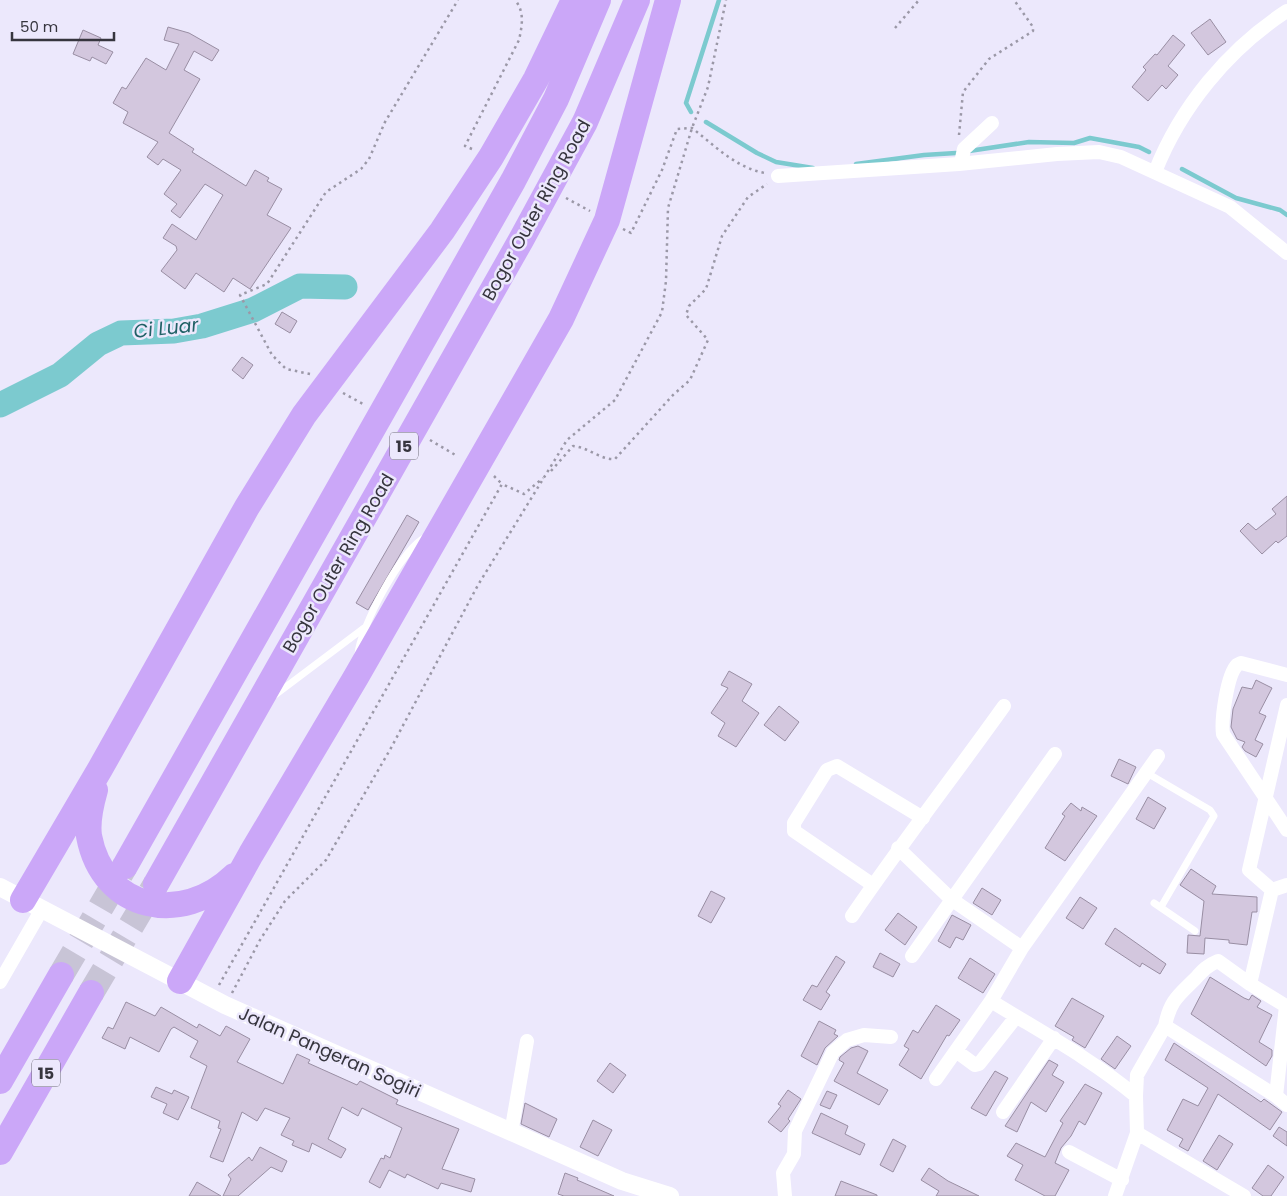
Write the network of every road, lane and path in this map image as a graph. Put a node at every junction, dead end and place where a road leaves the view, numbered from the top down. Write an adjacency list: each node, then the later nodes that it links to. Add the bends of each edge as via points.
1 (458, 0): 21 (path, via 385,122 361,170 326,192 267,284 240,295 272,355 286,369)
2 (514, 0): 12 (path, via 520,6 523,24)
3 (574, 0): 38 (highway, via 536,79 491,157 442,231 304,415 247,507)
4 (598, 0): 45 (highway, Bogor Outer Ring Road / 15, via 556,99 513,181)
5 (637, 0): 35 (highway, Bogor Outer Ring Road / 15, via 585,122)
6 (668, 0): 29 (highway, via 607,220 562,319)
7 (726, 0): 14 (path, via 708,87)
8 (919, 0): 11 (path)
9 (1014, 0): 15 (path, via 1033,31 989,59 963,92 959,134)
10 (1287, 12): 18 (street, via 1244,44 1198,95 1180,118)
11 (895, 28)
12 (519, 40)
13 (992, 123): 15 (street)
14 (692, 128): 17 (path, via 677,129); 19 (path, via 731,160 755,172); 27 (path, via 668,208 662,312 615,400 567,440)
15 (964, 149): 16 (street)
16 (961, 164): 18 (street, via 1099,152 1121,157); 19 (street)
17 (662, 170)
18 (1155, 172): 20 (street, via 1230,207)
19 (778, 176): 27 (path, via 748,197 722,236 706,289 689,306 686,315 708,340 690,380 615,459 573,446)
20 (1287, 253)
21 (310, 374)
22 (341, 392): 23 (path)
23 (366, 406)
24 (428, 440): 25 (path)
25 (456, 456)
26 (493, 475): 28 (path)
27 (546, 476): 28 (path, via 524,494); 64 (path, via 478,585 391,748 326,860 285,901)
28 (502, 484): 64 (path)
29 (440, 531): 30 (lane, via 417,541 400,563); 32 (highway)
30 (364, 628): 32 (lane, via 359,642); 35 (lane)
31 (1287, 674): 40 (street, via 1237,664 1232,673 1221,724 1223,734)
32 (356, 677): 44 (highway)
33 (1287, 705): 40 (street)
34 (1004, 706): 41 (street)
35 (253, 712): 46 (highway, Bogor Outer Ring Road / 15)
36 (1055, 754): 51 (street)
37 (1158, 756): 39 (street)
38 (100, 769): 44 (highway, via 90,809 89,834 96,858 125,894 146,904 170,907 194,903 221,888); 53 (highway)
39 (1147, 773): 54 (lane, via 1210,810 1214,816); 57 (street)
40 (1267, 798): 42 (street); 50 (street, via 1249,870)
41 (923, 818): 43 (street); 47 (street, via 837,766 827,770 794,823 794,832)
42 (1287, 830)
43 (898, 848): 47 (street); 51 (street)
44 (251, 854): 60 (highway)
45 (125, 866)
46 (156, 884)
47 (873, 885): 55 (street)
48 (1287, 885): 50 (street)
49 (0, 887): 53 (street, Jalan Pangeran Sogiri)
50 (1272, 890): 62 (street)
51 (951, 899): 57 (street); 58 (street)
52 (1154, 903): 54 (lane)
53 (33, 904): 60 (street, Jalan Pangeran Sogiri); 61 (street)
54 (1162, 907): 56 (lane)
55 (852, 916)
56 (1195, 931)
57 (1022, 948): 65 (street)
58 (912, 956)
59 (61, 975): 74 (highway, 15)
60 (180, 981): 64 (street, Jalan Pangeran Sogiri)
61 (0, 982)
62 (1250, 984): 66 (street); 68 (street, via 1218,961 1209,965 1183,988 1167,1014)
63 (91, 993): 81 (highway, 15)
64 (218, 1001): 79 (street, Jalan Pangeran Sogiri)
65 (991, 1001): 67 (street); 72 (street)
66 (1286, 1005): 76 (street)
67 (1016, 1017): 70 (street); 72 (street, via 979,1064 975,1065)
68 (1165, 1026): 75 (street, via 1137,1075); 76 (street)
69 (891, 1038): 85 (street, via 864,1035 847,1040 833,1052 795,1131 794,1154 783,1173)
70 (1054, 1038): 75 (street); 78 (street)
71 (527, 1041): 79 (street)
72 (956, 1051): 73 (street)
73 (936, 1079)
74 (0, 1081)
75 (1136, 1096): 80 (street)
76 (1276, 1096): 77 (street)
77 (1287, 1105)
78 (1003, 1112)
79 (511, 1133): 84 (street, Jalan Pangeran Sogiri, via 622,1181)
80 (1137, 1133): 83 (street); 87 (street)
81 (0, 1152)
82 (1068, 1152): 83 (street)
83 (1122, 1180): 86 (street)
84 (670, 1196)
85 (785, 1196)
86 (1115, 1196)
87 (1244, 1196)

